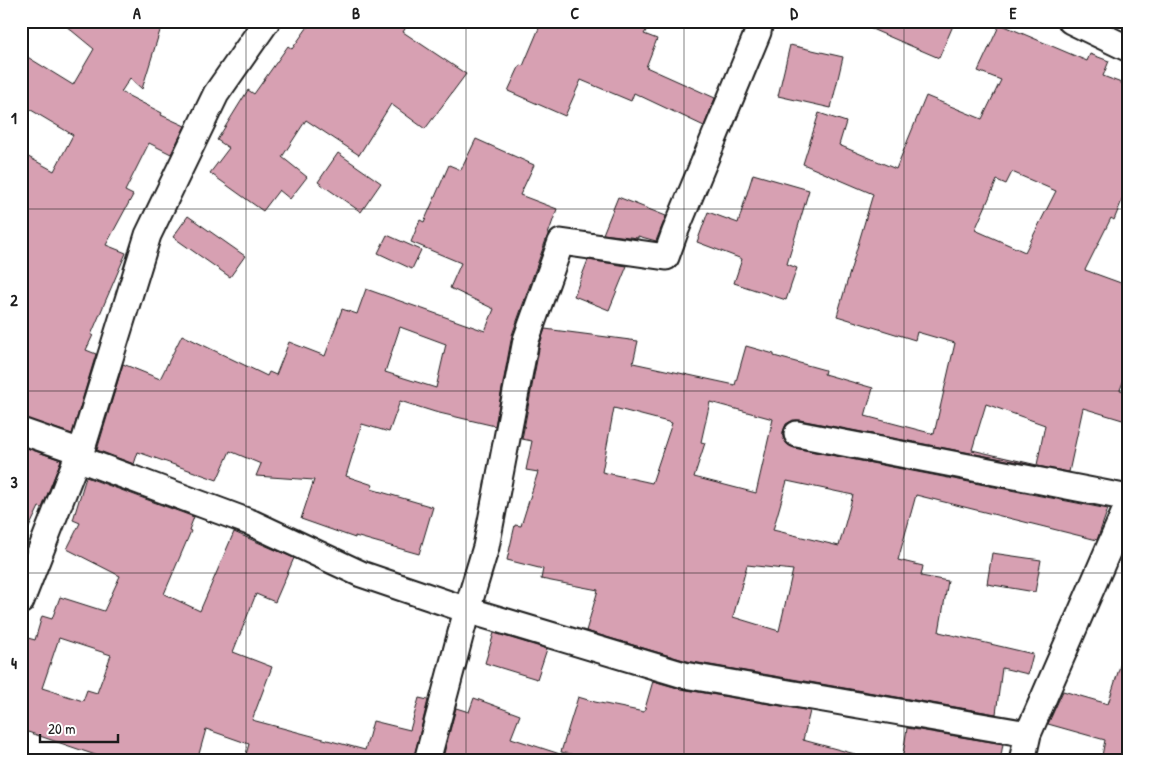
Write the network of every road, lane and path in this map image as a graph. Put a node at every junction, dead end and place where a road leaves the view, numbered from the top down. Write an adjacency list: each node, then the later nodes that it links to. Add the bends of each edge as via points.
1 (267, 21): 7 (street, via 216,94 148,234)
2 (760, 21): 11 (street, via 666,256 561,242 526,340 486,546)
3 (1071, 21): 4 (street)
4 (1129, 49)
5 (21, 431): 7 (street)
6 (797, 434): 8 (street)
7 (79, 455): 10 (street); 11 (street, via 252,523 361,574)
8 (1129, 498)
9 (1129, 502): 12 (street)
10 (21, 601)
11 (467, 610): 12 (street, via 684,675); 13 (street)
12 (1028, 734): 14 (street)
13 (427, 761)
14 (1022, 761)

